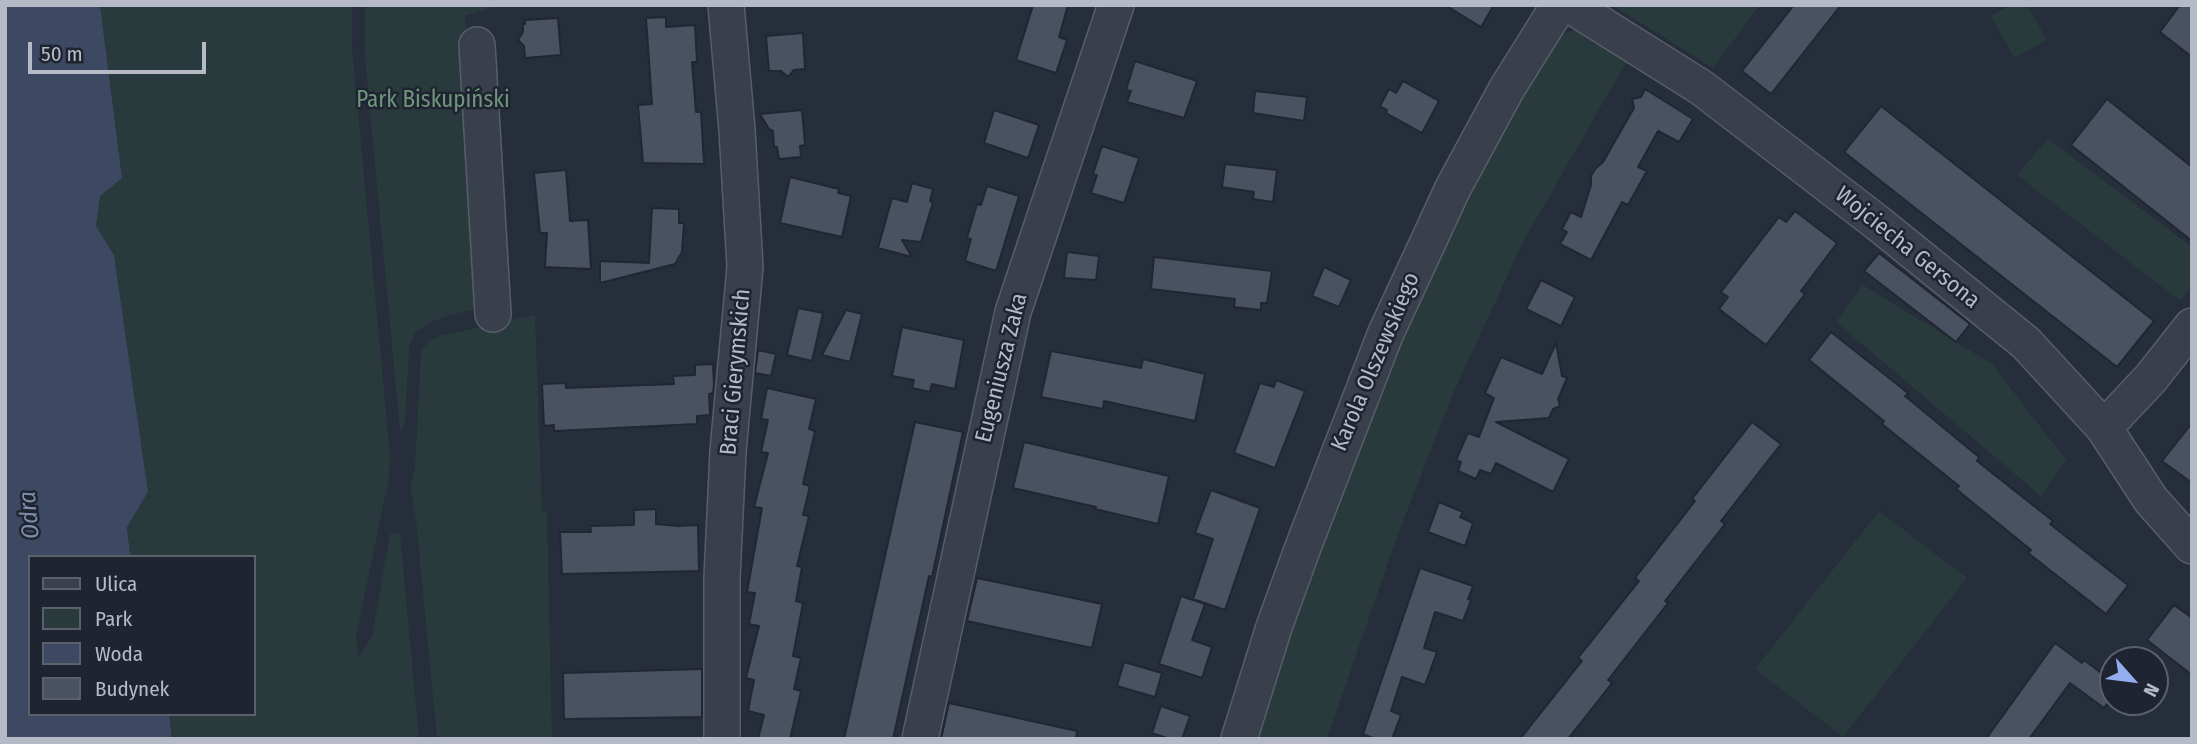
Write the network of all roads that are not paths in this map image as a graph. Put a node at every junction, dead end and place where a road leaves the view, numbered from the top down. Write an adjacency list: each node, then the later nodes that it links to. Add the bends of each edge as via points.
1 (726, 5): 10 (street, Braci Gierymskich, via 745,267 723,552)
2 (1116, 5): 11 (street, Eugeniusza Zaka, via 1013,312)
3 (1559, 5): 12 (street, Karola Olszewskiego, via 1452,188 1385,335 1274,627)
4 (1570, 5): 8 (street, Wojciecha Gersona, via 1702,88 1879,224 2026,343)
5 (477, 45): 6 (street)
6 (493, 314)
7 (2192, 326): 8 (street)
8 (2104, 428): 9 (street, Wojciecha Gersona, via 2151,500)
9 (2192, 546)
10 (722, 739)
11 (920, 739)
12 (1239, 739)

